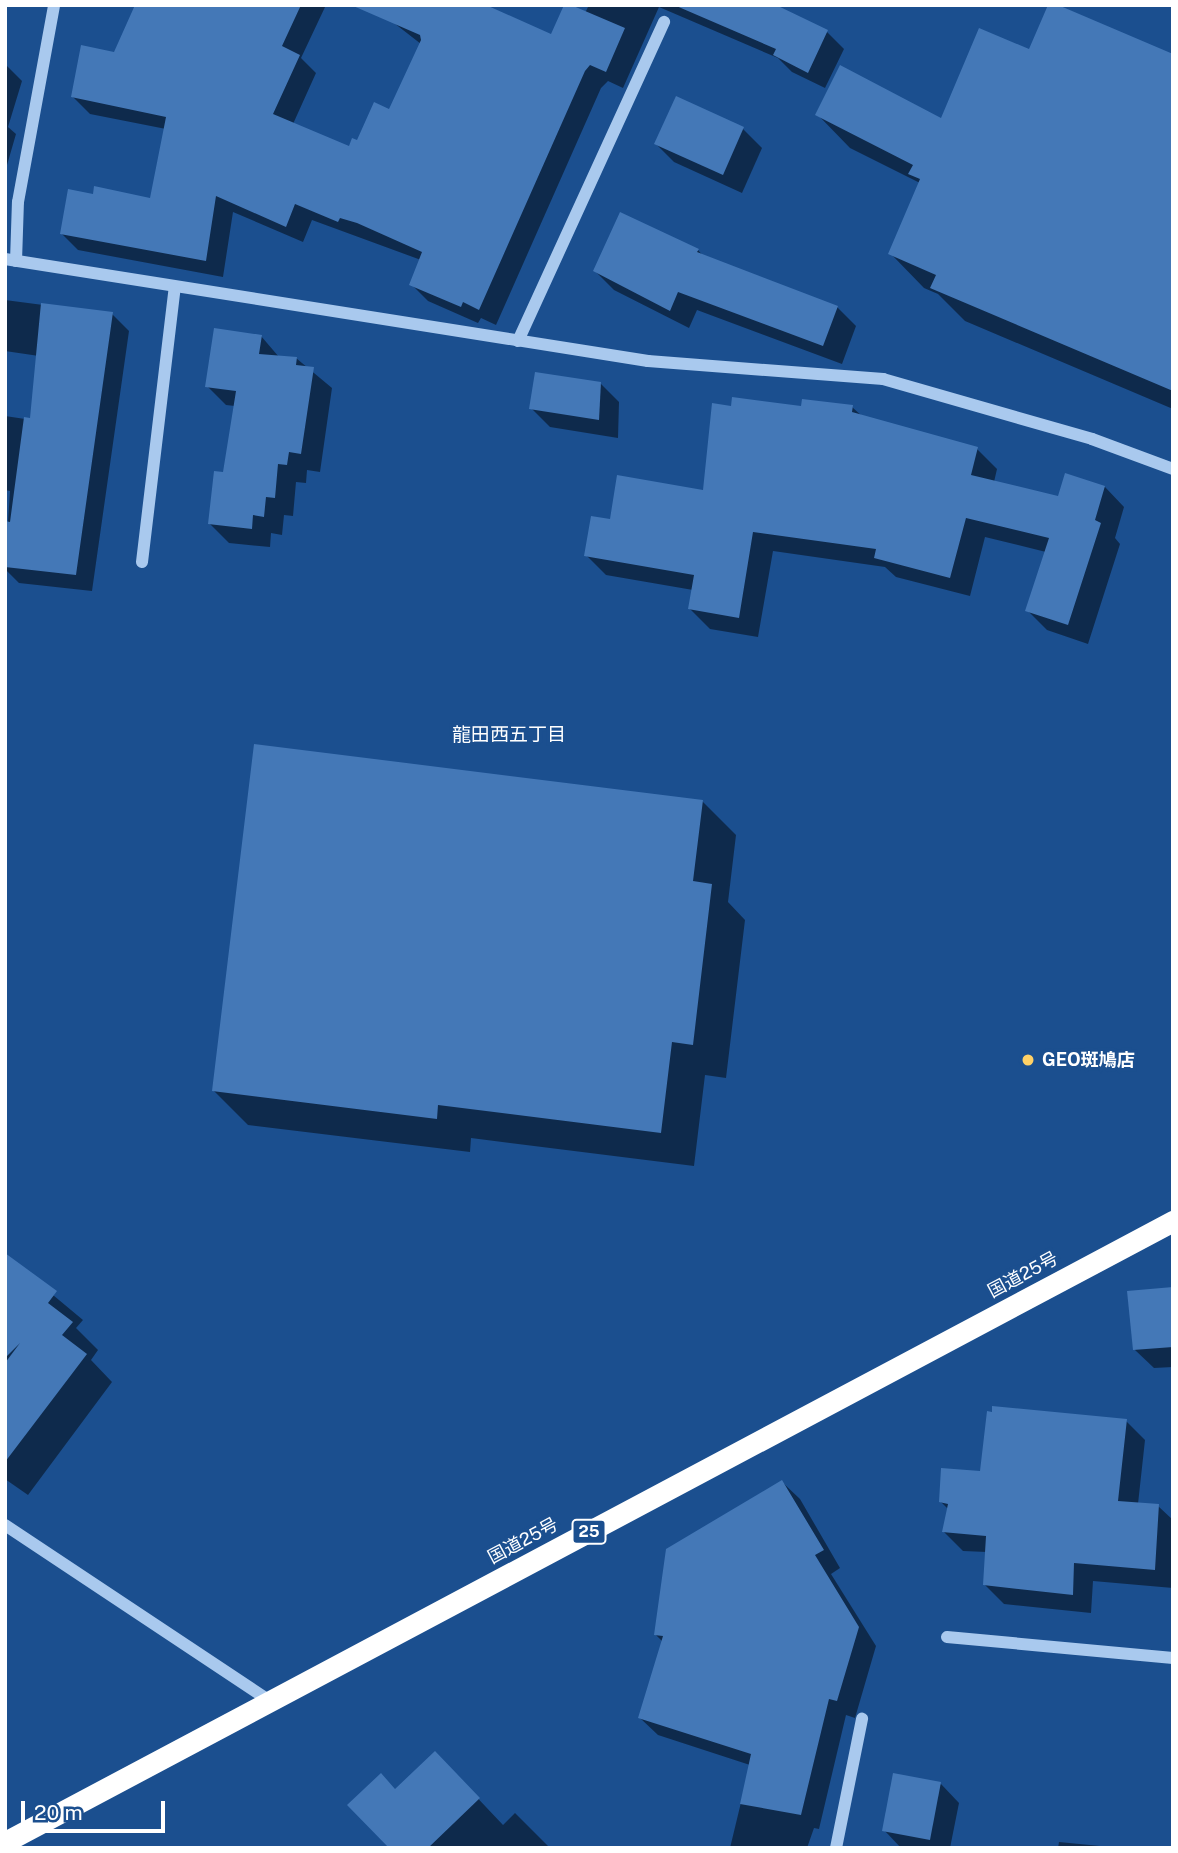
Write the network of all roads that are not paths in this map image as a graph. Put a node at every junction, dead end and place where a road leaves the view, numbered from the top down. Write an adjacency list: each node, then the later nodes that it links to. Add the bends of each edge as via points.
1 (54, 5): 3 (street)
2 (664, 22): 5 (street)
3 (11, 260): 4 (street)
4 (175, 287): 5 (street); 7 (street)
5 (518, 341): 6 (street, via 648,361 883,379 1092,439)
6 (1173, 469)
7 (142, 562)
8 (1173, 1221): 12 (highway, 国道25号 / 25)
9 (5, 1525): 12 (street)
10 (947, 1637): 11 (street)
11 (1173, 1658)
12 (270, 1701): 14 (highway, 国道25号 / 25)
13 (862, 1719): 15 (street)
14 (5, 1842)
15 (836, 1848)

